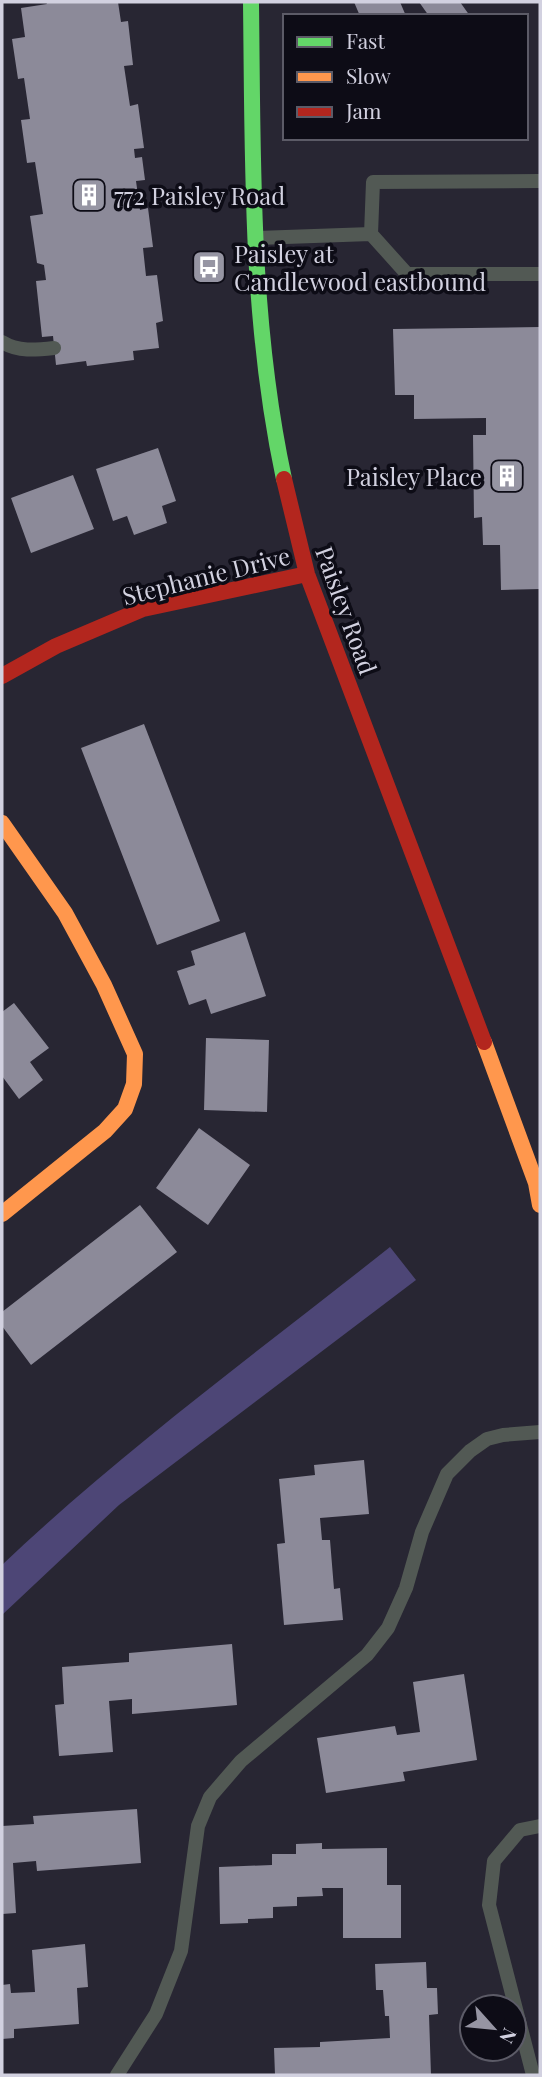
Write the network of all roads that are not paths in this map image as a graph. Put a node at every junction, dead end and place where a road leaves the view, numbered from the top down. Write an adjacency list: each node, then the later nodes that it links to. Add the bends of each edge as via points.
1 (251, 2): 4 (main road, Paisley Road)
2 (540, 181): 3 (lane, via 373,181)
3 (371, 234): 4 (lane); 5 (lane, via 407,274)
4 (256, 238): 8 (main road, Paisley Road, via 260,329 274,436)
5 (540, 274)
6 (2, 342): 7 (lane, via 31,350)
7 (54, 348)
8 (307, 574): 9 (main road, Stephanie Drive, via 143,609 56,646); 11 (main road, Paisley Road, via 426,885 536,1183)
9 (2, 676)
10 (2, 823): 12 (main road, via 65,913 104,985 135,1054 135,1064 134,1084 119,1116)
11 (540, 1205)
12 (2, 1214)
13 (540, 1432): 15 (lane, via 487,1439 447,1474 388,1628 367,1655 241,1761 210,1797 198,1826 181,1951 156,2014)
14 (540, 1826): 16 (lane, via 520,1830 494,1861 489,1905)
15 (117, 2075)
16 (533, 2075)

